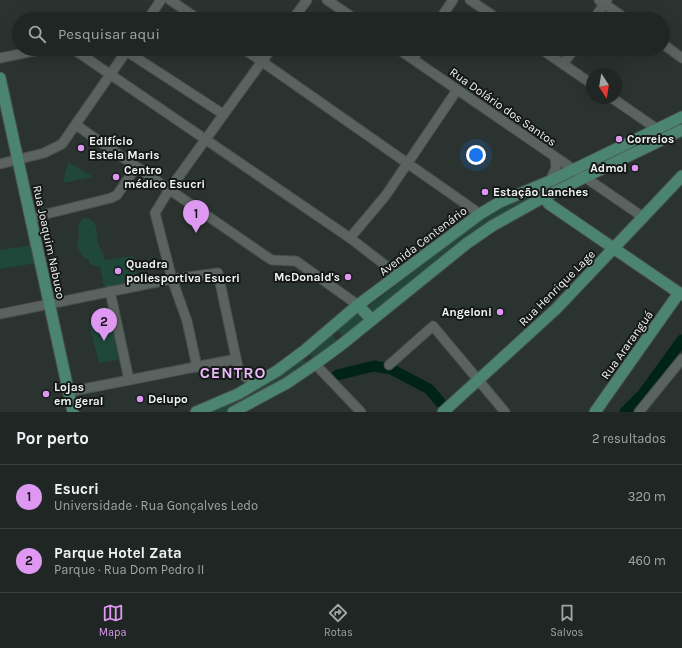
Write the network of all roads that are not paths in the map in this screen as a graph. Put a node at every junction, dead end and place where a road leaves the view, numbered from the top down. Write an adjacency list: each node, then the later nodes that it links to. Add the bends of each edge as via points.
1 (161, 0): 8 (street)
2 (170, 0): 9 (street)
3 (307, 0): 10 (street)
4 (327, 0): 11 (street)
5 (453, 0): 12 (street)
6 (470, 0): 13 (street)
7 (604, 1): 14 (street); 15 (street)
8 (153, 12)
9 (188, 12)
10 (298, 12)
11 (345, 12)
12 (445, 12)
13 (488, 12)
14 (598, 12)
15 (617, 12)
16 (670, 49): 28 (street)
17 (12, 56): 27 (street)
18 (83, 56): 32 (street)
19 (123, 56): 32 (street)
20 (136, 56): 37 (street)
21 (254, 56): 30 (street)
22 (266, 56): 30 (street)
23 (408, 56): 29 (street, Rua Dolário dos Santos)
24 (414, 56): 29 (street)
25 (551, 56): 31 (street)
26 (569, 56): 31 (street)
27 (0, 58)
28 (682, 58)
29 (412, 59): 35 (street, Rua Dolário dos Santos)
30 (262, 61): 37 (street); 45 (street)
31 (563, 64): 34 (street)
32 (110, 74): 39 (street); 42 (street)
33 (0, 78): 44 (main road, Rua Joaquim Nabuco)
34 (586, 80)
35 (458, 90): 43 (street, Rua Dolário dos Santos); 45 (street)
36 (621, 104): 40 (street)
37 (224, 114): 42 (street)
38 (682, 117): 40 (main road, Avenida Centenário)
39 (76, 125): 44 (street, via 57,148); 47 (street)
40 (657, 129): 48 (main road, Avenida Centenário)
41 (682, 130): 50 (main road)
42 (205, 139): 52 (street); 57 (street)
43 (556, 157): 48 (street, Rua Dolário dos Santos); 51 (street, Rua Dolário dos Santos, via 556,168)
44 (18, 159): 46 (street); 56 (main road, Rua Joaquim Nabuco)
45 (407, 163): 54 (street); 57 (street, via 386,195)
46 (0, 164)
47 (136, 167): 52 (street); 56 (street, via 117,195 111,198)
48 (573, 170): 50 (street, Rua Dolário dos Santos); 51 (main road, Avenida Centenário)
49 (682, 176): 55 (main road, Rua Henrique Lage)
50 (585, 178): 53 (main road); 55 (street, Rua Dolário dos Santos)
51 (550, 181): 53 (main road, via 546,187); 54 (main road, Avenida Centenário, via 500,202)
52 (169, 190): 60 (street, via 155,213); 64 (street, via 272,260 296,261 303,265)
53 (544, 201): 58 (main road); 66 (main road, via 501,220 466,244)
54 (480, 214): 59 (main road, Avenida Centenário)
55 (643, 217): 58 (main road, Rua Henrique Lage)
56 (30, 218): 63 (main road, Rua Joaquim Nabuco)
57 (350, 238): 59 (street)
58 (614, 248): 62 (main road); 75 (main road, Rua Henrique Lage, via 556,309)
59 (398, 275): 64 (main road, Avenida Centenário)
60 (172, 278): 61 (street); 68 (street, via 218,273); 72 (street, via 187,321)
61 (110, 291): 63 (street); 73 (street)
62 (681, 294): 83 (main road, Rua Araranguá)
63 (49, 304): 65 (street); 76 (main road, Rua Joaquim Nabuco)
64 (358, 306): 66 (main road); 67 (main road, Avenida Centenário)
65 (0, 314)
66 (372, 320): 70 (main road)
67 (304, 351): 70 (main road); 74 (main road, Avenida Centenário)
68 (236, 359): 72 (street); 74 (street, via 243,377 255,381)
69 (682, 359): 84 (street)
70 (315, 364): 79 (main road); 80 (street)
71 (389, 365): 75 (street, via 433,326)
72 (197, 367): 73 (street)
73 (129, 380): 76 (street)
74 (262, 380): 78 (main road, Avenida Centenário, via 238,394)
75 (479, 380): 81 (main road, Rua Henrique Lage); 82 (street)
76 (68, 392): 77 (main road, Rua Joaquim Nabuco)
77 (73, 412)
78 (196, 412)
79 (233, 412)
80 (362, 412)
81 (442, 412)
82 (505, 412)
83 (595, 412)
84 (639, 412)

